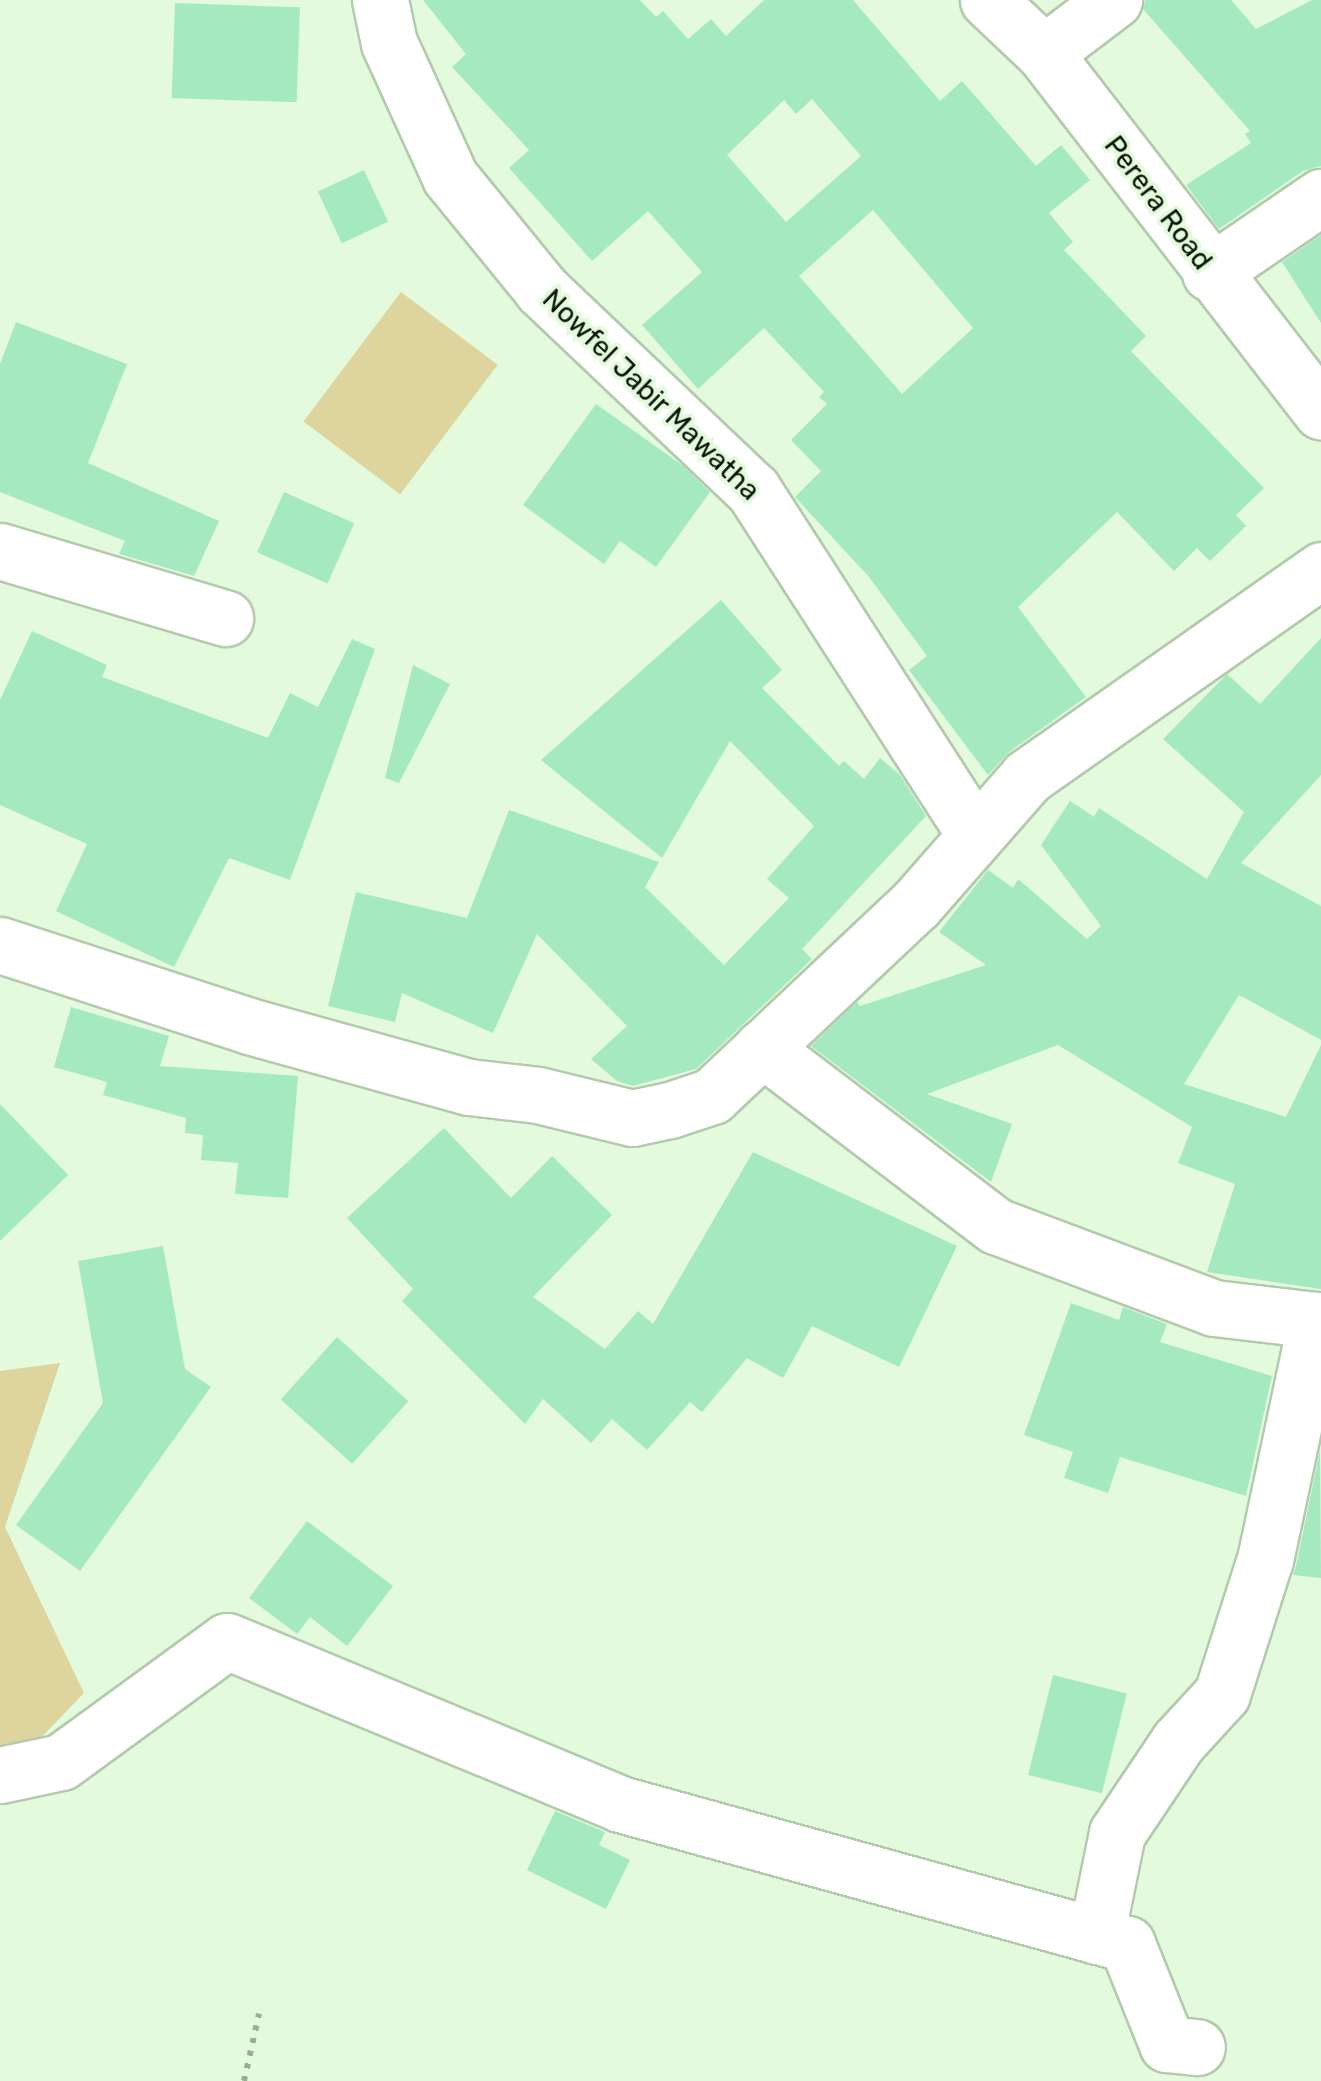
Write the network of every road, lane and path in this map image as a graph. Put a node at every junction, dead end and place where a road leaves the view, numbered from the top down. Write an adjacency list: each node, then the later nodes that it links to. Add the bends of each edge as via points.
1 (380, 0): 11 (street, Nowfel Jabir Mawatha, via 388,43 450,177 542,290 753,490)
2 (988, 0): 4 (street, Perera Road)
3 (1114, 0): 4 (street)
4 (1044, 53): 6 (street, Perera Road)
5 (1321, 198): 6 (street)
6 (1210, 273): 7 (street, Perera Road)
7 (1321, 412)
8 (0, 551): 10 (street)
9 (1321, 570): 11 (street, via 1060,751 1026,777)
10 (225, 618)
11 (975, 834): 13 (street, via 916,904)
12 (0, 945): 13 (street, via 388,1066 632,1118 712,1096)
13 (762, 1048): 15 (street, via 996,1226 1214,1308 1316,1320 1265,1558 1222,1694 1161,1737 1117,1833)
14 (0, 1775): 15 (street, via 62,1762 227,1640 620,1804)
15 (1096, 1936): 17 (street, via 1127,1944 1167,2044)
16 (259, 2014): 18 (path)
17 (1197, 2047)
18 (244, 2081)

